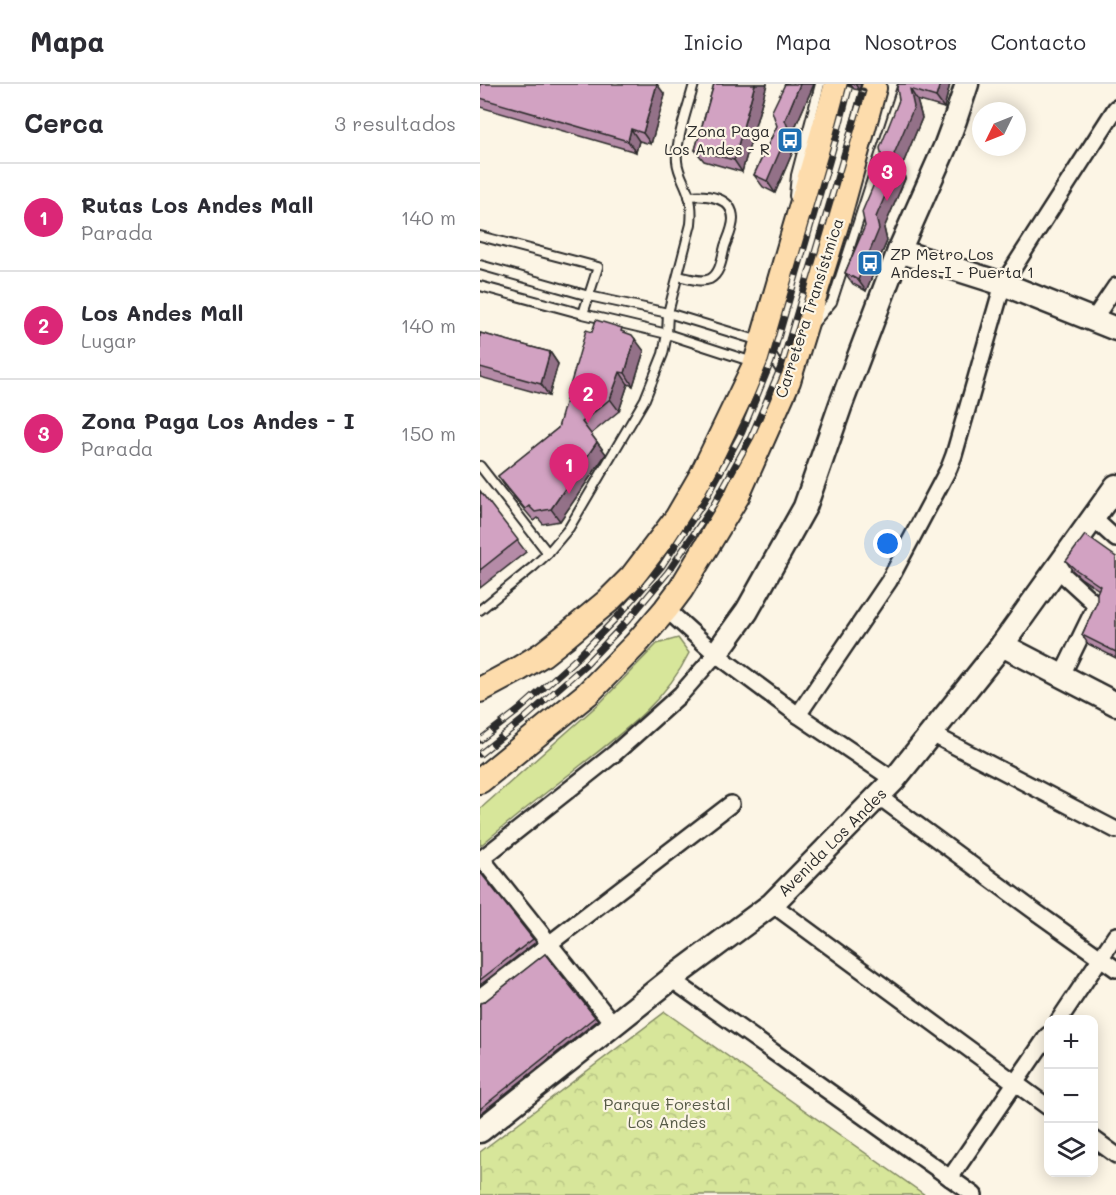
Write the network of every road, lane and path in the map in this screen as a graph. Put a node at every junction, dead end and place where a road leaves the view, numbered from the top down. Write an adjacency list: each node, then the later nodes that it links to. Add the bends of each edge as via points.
1 (694, 84): 8 (lane, via 677,160)
2 (820, 84): 9 (lane, via 796,175)
3 (837, 84): 9 (main road, Carretera Transístmica)
4 (903, 84): 23 (lane, via 832,302)
5 (967, 84): 11 (street, via 945,147)
6 (874, 88): 23 (main road, Carretera Transístmica)
7 (1116, 108): 14 (street)
8 (689, 196): 13 (lane, via 691,224); 13 (lane, via 723,201 731,209 733,220 718,271 702,281)
9 (797, 223): 24 (main road, Carretera Transístmica)
10 (480, 236): 17 (lane, via 598,267)
11 (899, 251): 14 (street); 36 (street, via 805,507 747,611)
12 (480, 265): 17 (lane)
13 (678, 276): 18 (lane)
14 (1003, 284): 20 (street); 42 (street, via 951,464 889,581)
15 (480, 286): 19 (lane)
16 (1116, 286): 20 (street)
17 (589, 296): 18 (lane); 19 (lane)
18 (668, 313): 22 (lane); 24 (lane)
19 (583, 314): 22 (lane)
20 (1093, 320): 21 (street)
21 (1116, 329)
22 (667, 334): 24 (lane); 30 (lane, via 645,399 569,528)
23 (801, 339): 25 (main road, Carretera Transístmica)
24 (760, 352): 25 (lane); 32 (main road, Carretera Transístmica, via 702,475 677,518 632,577)
25 (788, 381): 33 (main road, Carretera Transístmica, via 737,496)
26 (480, 466): 30 (lane)
27 (1116, 486): 28 (street, Avenida Los Andes)
28 (1093, 518): 29 (street); 31 (street, Avenida Los Andes)
29 (1116, 539)
30 (548, 553): 34 (lane)
31 (1057, 569): 35 (street, Avenida Los Andes); 37 (street, via 1095,608)
32 (603, 605): 38 (main road, Carretera Transístmica, via 543,654); 40 (main road, via 532,675)
33 (666, 609): 36 (street); 39 (main road, Carretera Transístmica)
34 (480, 610)
35 (1002, 645): 37 (street); 43 (street, Avenida Los Andes)
36 (716, 654): 42 (street); 49 (street, via 681,694 614,754)
37 (1062, 675): 41 (street)
38 (480, 690)
39 (587, 694): 44 (main road); 45 (main road, Carretera Transístmica)
40 (480, 703)
41 (1116, 704)
42 (798, 715): 46 (street)
43 (930, 733): 46 (street, Avenida Los Andes); 48 (street)
44 (480, 772)
45 (480, 781)
46 (886, 788): 50 (street, Avenida Los Andes); 53 (street, via 1033,910)
47 (731, 804): 52 (street)
48 (1116, 830)
49 (481, 859): 52 (street)
50 (772, 904): 55 (street, Avenida Los Andes); 60 (street)
51 (1116, 934): 53 (street)
52 (550, 944): 56 (street); 58 (street)
53 (1100, 958): 54 (street); 57 (street)
54 (1116, 969)
55 (671, 979): 58 (street, Avenida Los Andes); 65 (street)
56 (480, 997)
57 (1062, 1015)
58 (614, 1025): 62 (street, Avenida Los Andes)
59 (1044, 1041): 60 (street)
60 (1016, 1083): 61 (street); 65 (street)
61 (1044, 1104)
62 (480, 1131)
63 (1098, 1142): 64 (street)
64 (1116, 1155)
65 (950, 1178): 66 (street)
66 (974, 1195)

